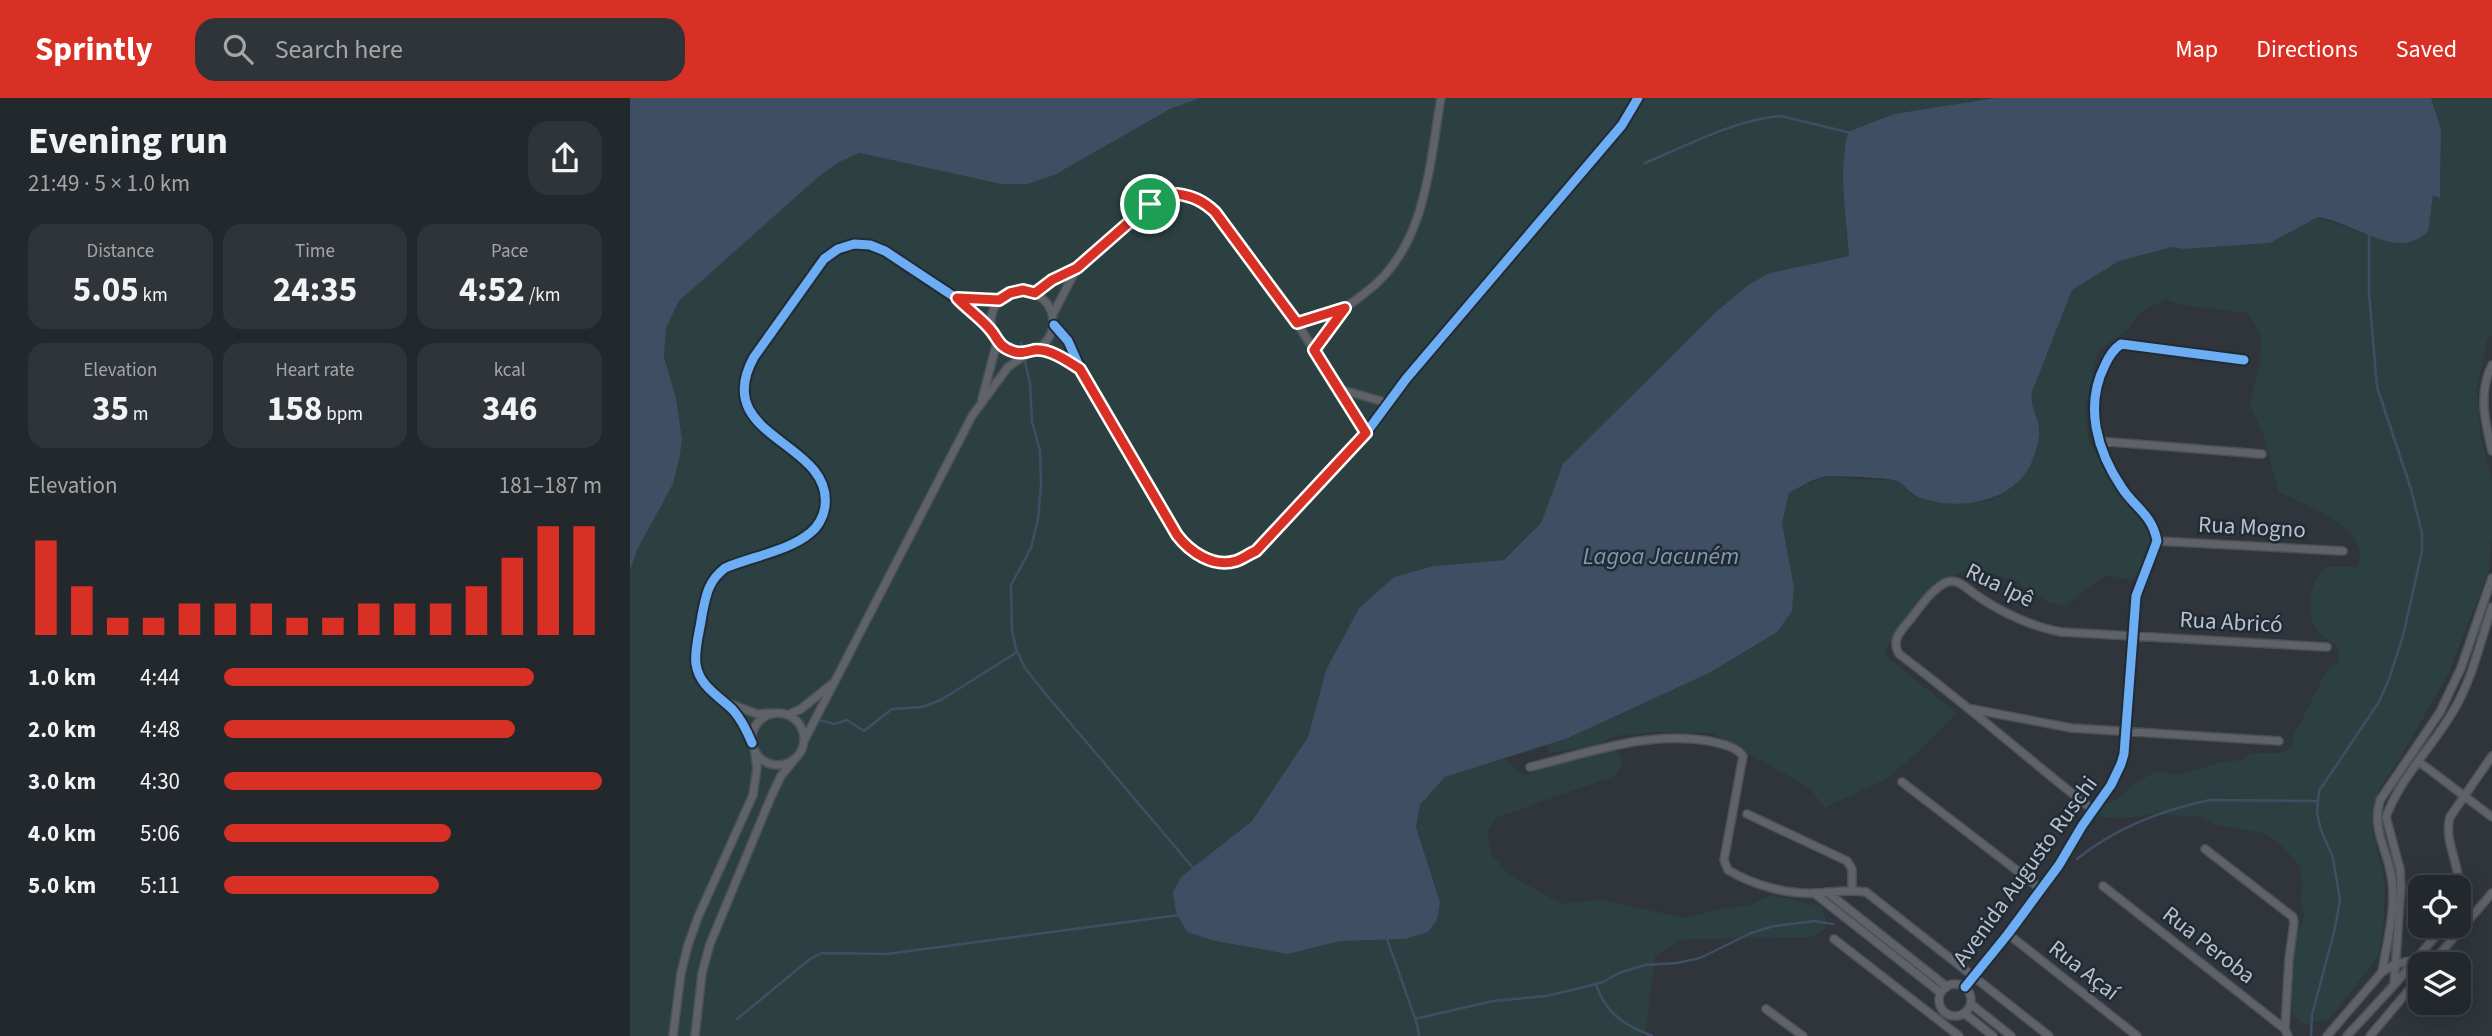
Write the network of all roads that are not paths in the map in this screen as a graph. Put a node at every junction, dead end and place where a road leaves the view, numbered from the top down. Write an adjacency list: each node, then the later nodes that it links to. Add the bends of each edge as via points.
1 (1441, 98): 7 (street, via 1424,197 1410,237 1383,280)
2 (1638, 98): 19 (street, via 1622,125)
3 (1077, 268): 4 (street); 8 (street); 9 (street, via 1150,204 1177,194 1191,196 1215,212)
4 (1035, 293): 6 (street, via 1023,290); 8 (street)
5 (957, 298): 6 (street); 11 (street); 31 (street, via 885,251 853,244 824,259 754,357 743,388 746,405 754,419 811,468 821,482 825,505 809,534 725,568 710,584 696,662 702,681)
6 (999, 300): 11 (street, via 990,325)
7 (1345, 308): 9 (street); 12 (street)
8 (1052, 313): 10 (street)
9 (1297, 323): 12 (street)
10 (1054, 326): 13 (street, via 1049,338); 16 (street, via 1068,341)
11 (995, 337): 13 (street, via 1015,352); 18 (street)
12 (1314, 350): 17 (street)
13 (1032, 351): 16 (street, via 1060,357); 18 (street, via 1008,367)
14 (2244, 360): 21 (street, via 2128,343 2118,346 2094,392)
15 (2492, 365): 22 (street, via 2483,403)
16 (1080, 369): 20 (street, via 1177,535 1187,548 1216,562 1234,562 1256,551)
17 (1339, 389): 19 (street); 20 (street)
18 (981, 402): 30 (street)
19 (1388, 403): 20 (street)
20 (1366, 433)
21 (2098, 441): 23 (street); 24 (street, via 2123,490 2150,519)
22 (2492, 451)
23 (2262, 454)
24 (2157, 541): 25 (street, Rua Mogno); 28 (street, Avenida Augusto Ruschi, via 2136,596)
25 (2343, 551)
26 (2492, 578): 65 (street, via 2461,668 2440,712 2380,800 2376,813 2392,879)
27 (2492, 607): 42 (street, via 2453,712)
28 (2134, 636): 29 (street, Rua Abricó); 32 (street, Rua Ipê, via 2048,630 1997,608 1960,583 1947,582 1897,635 1896,648); 35 (street, Avenida Augusto Ruschi)
29 (2327, 648)
30 (836, 681): 34 (street); 36 (street)
31 (722, 699): 33 (street, via 757,714); 38 (street)
32 (1971, 709): 35 (street, via 2071,728); 46 (street)
33 (776, 713): 34 (street); 38 (street, via 757,723)
34 (787, 715): 36 (street, via 802,730)
35 (2126, 732): 37 (street); 46 (street, Avenida Augusto Ruschi, via 2121,764)
36 (804, 741): 41 (street)
37 (2279, 741)
38 (752, 743): 39 (street)
39 (755, 754): 41 (street, via 774,765); 77 (street, via 753,795 688,945)
40 (2492, 756): 45 (street)
41 (794, 760): 78 (street, via 771,797 710,944)
42 (2418, 761): 45 (street); 63 (street, via 2386,817 2402,887)
43 (1530, 767): 55 (street, via 1668,737 1726,745 1743,756 1725,865 1761,885)
44 (1902, 782): 53 (street)
45 (2464, 798): 48 (street); 50 (street, via 2447,826)
46 (2094, 810): 53 (street, Avenida Augusto Ruschi)
47 (1747, 814): 52 (street, via 1847,861 1852,869)
48 (2492, 817)
49 (2205, 849): 76 (street, via 2292,917)
50 (2460, 875)
51 (2104, 886): 76 (street, Rua Peroba)
52 (1852, 889): 54 (street); 66 (street, via 1875,897)
53 (2041, 890): 57 (street, Avenida Augusto Ruschi)
54 (1828, 892): 55 (street); 69 (street)
55 (1814, 893): 69 (street)
56 (2492, 893): 61 (street)
57 (2008, 934): 66 (street, Avenida Augusto Ruschi); 84 (street, Rua Açaí)
58 (2434, 938): 60 (street)
59 (1834, 939): 75 (street)
60 (2422, 952)
61 (2441, 952)
62 (2408, 961): 63 (street)
63 (2395, 964): 65 (street); 67 (street)
64 (2408, 968): 67 (street)
65 (2382, 972): 85 (street)
66 (1975, 976): 68 (street, Avenida Augusto Ruschi); 83 (street)
67 (2394, 985): 86 (street)
68 (1965, 987): 69 (street, via 1954,984); 71 (street)
69 (1944, 990): 73 (street, via 1940,1003)
70 (2408, 991): 87 (street)
71 (1970, 1004): 74 (street); 82 (street)
72 (1766, 1009): 79 (street)
73 (1944, 1011): 74 (street, via 1954,1016); 75 (street)
74 (1964, 1013): 81 (street)
75 (1938, 1020): 80 (street)
76 (2287, 1033)
77 (674, 1036)
78 (695, 1036)
79 (1803, 1036)
80 (1958, 1036)
81 (1993, 1036)
82 (2011, 1036)
83 (2049, 1036)
84 (2137, 1036)
85 (2327, 1036)
86 (2347, 1036)
87 (2370, 1036)

